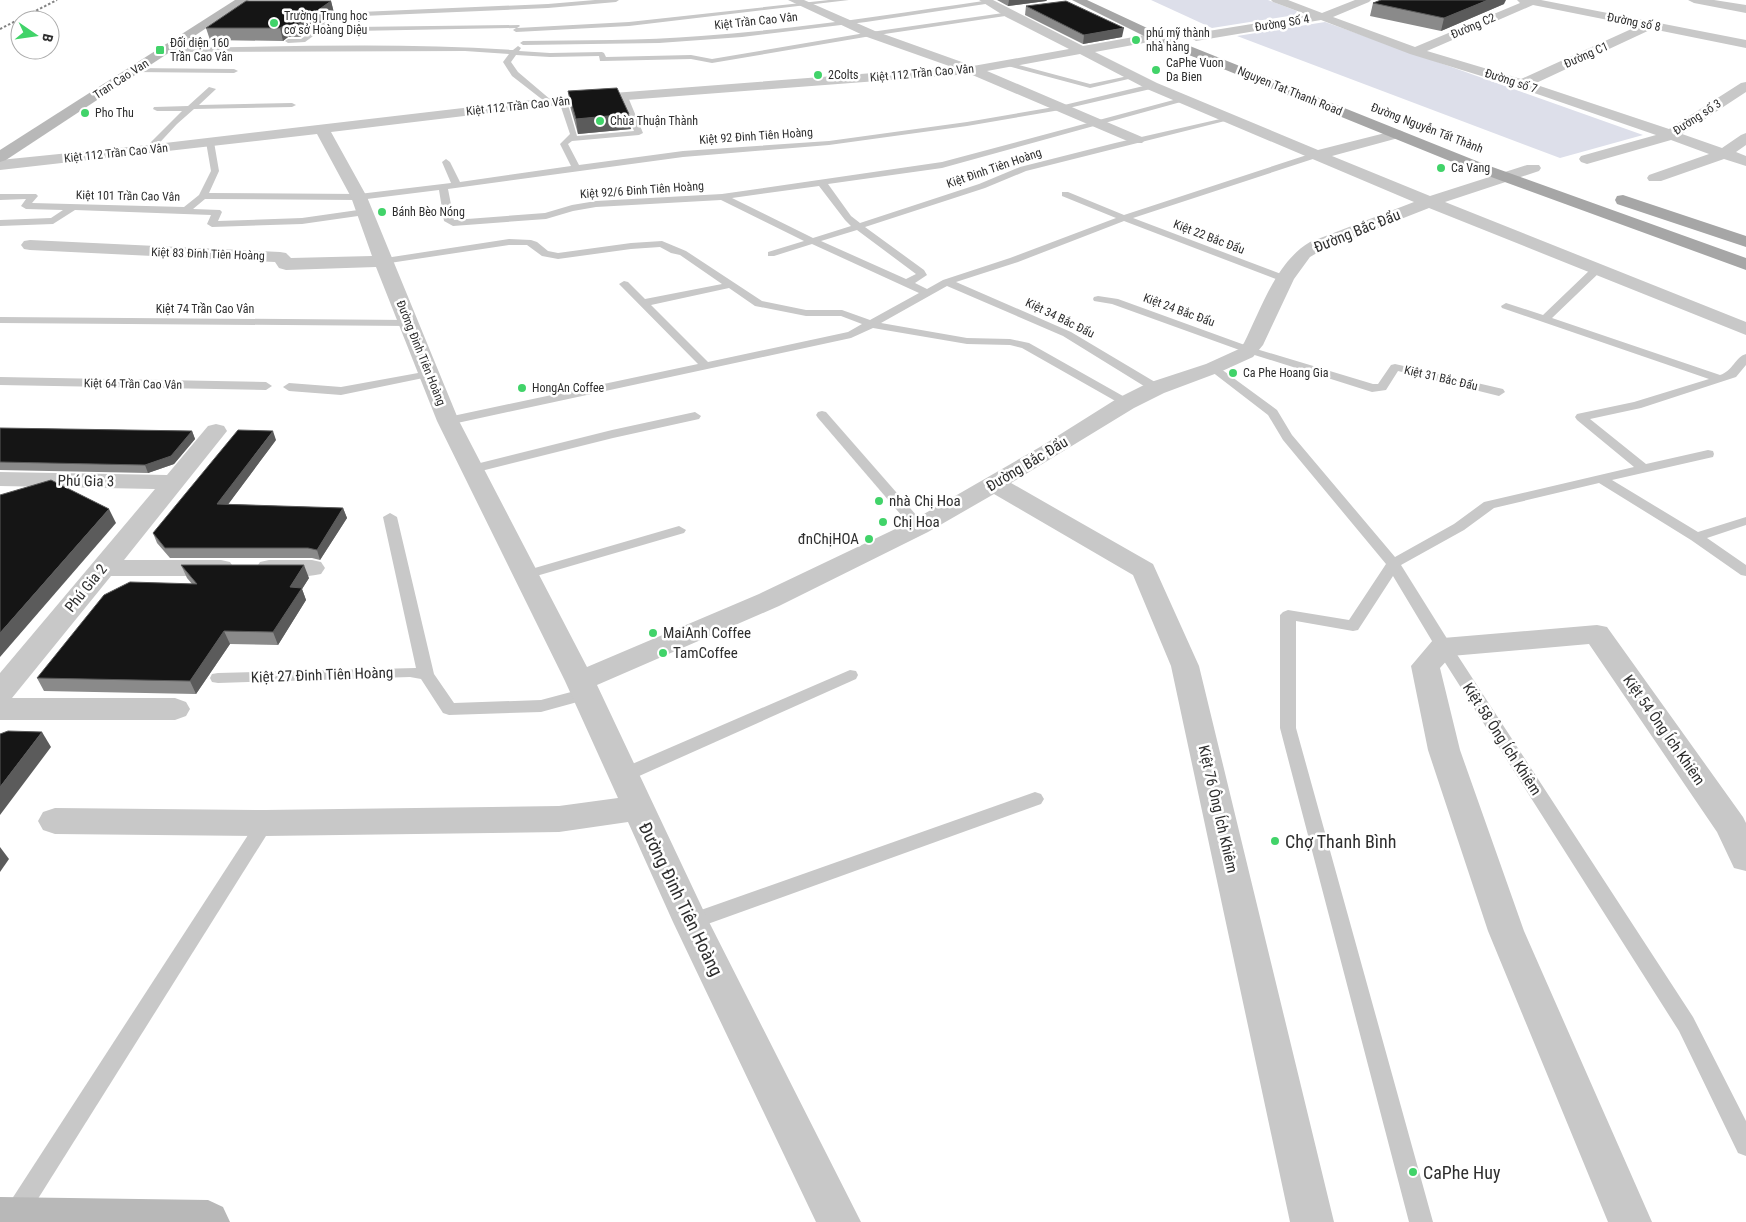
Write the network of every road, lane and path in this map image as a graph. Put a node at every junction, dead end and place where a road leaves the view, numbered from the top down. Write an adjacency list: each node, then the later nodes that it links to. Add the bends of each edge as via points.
1 (243, 0): 25 (main road, Tran Cao Van)
2 (616, 0): 14 (lane)
3 (846, 0): 11 (lane, Kiệt Trần Cao Vân)
4 (1277, 0): 17 (street, Đường số 7)
5 (1365, 0): 17 (street, Đường Số 4)
6 (1694, 0): 15 (street)
7 (1722, 0): 13 (street)
8 (988, 1): 16 (street, Đường Bắc Đẩu); 18 (lane, Kiệt Trần Cao Vân)
9 (1080, 1): 12 (street); 23 (main road, Nguyen Tat Thanh Road)
10 (1527, 1): 20 (street, Đường số 8); 33 (street, Đường C2)
11 (800, 3): 18 (street); 19 (lane, Kiệt Trần Cao Vân, via 629,24)
12 (1063, 4)
13 (1746, 4)
14 (533, 7): 19 (lane); 27 (lane, via 337,15 303,41)
15 (1746, 10)
16 (1014, 12): 22 (lane); 32 (street, Đường Bắc Đẩu)
17 (1321, 17): 24 (street, Đường Số 4); 33 (street, Đường số 7)
18 (847, 22): 22 (street); 28 (lane, Kiệt Trần Cao Vân, via 660,40)
19 (520, 23): 21 (lane, Kiệt Trần Cao Vân); 28 (lane, via 516,36)
20 (1651, 25): 29 (street, Đường số 8); 40 (street, Đường C1)
21 (354, 29)
22 (871, 34): 34 (lane, via 712,61 691,57 603,59 602,54); 37 (street)
23 (1156, 37): 24 (main road, via 1179,32); 32 (street, Kiệt 112 Trần Cao Vân); 55 (main road, Nguyen Tat Thanh Road)
24 (1196, 37): 30 (main road)
25 (179, 41): 26 (lane); 31 (main road, Tran Cao Van)
26 (198, 41)
27 (246, 41)
28 (523, 42): 34 (lane)
29 (1746, 44)
30 (1223, 48)
31 (165, 50): 34 (lane, via 465,49); 36 (main road, Tran Cao Van)
32 (1079, 50): 35 (street, Kiệt 112 Trần Cao Vân); 39 (street, Đường Bắc Đẩu)
33 (1415, 51): 40 (street, Đường số 7)
34 (514, 53): 47 (lane, via 507,62 515,74)
35 (1007, 63): 37 (street, Kiệt 112 Trần Cao Vân); 39 (lane, via 1090,86)
36 (134, 70): 38 (lane); 64 (main road, Tran Cao Van)
37 (972, 70): 44 (street, Kiệt 112 Trần Cao Vân); 50 (street)
38 (234, 71)
39 (1133, 77): 41 (street, Đường Bắc Đẩu)
40 (1522, 84): 56 (street, Đường số 7)
41 (1152, 86): 45 (street, Đường Bắc Đẩu); 50 (lane, Kiệt 92 Đinh Tiên Hoàng)
42 (1746, 86): 56 (street, Đường số 3)
43 (212, 89): 49 (lane)
44 (624, 96): 46 (street, Kiệt 112 Trần Cao Vân); 58 (lane, via 640,133)
45 (1184, 100): 52 (street, Đường Bắc Đẩu); 53 (lane)
46 (564, 101): 47 (street, Kiệt 112 Trần Cao Vân); 58 (lane, via 574,134)
47 (548, 102): 54 (street, Kiệt 112 Trần Cao Vân)
48 (292, 105): 49 (lane)
49 (191, 108): 51 (lane); 61 (lane)
50 (1060, 108): 53 (street); 69 (lane, Kiệt 92 Đinh Tiên Hoàng, via 829,142)
51 (157, 109)
52 (1229, 119): 59 (lane, Kiệt Đinh Tiên Hoàng); 63 (street, Đường Bắc Đẩu)
53 (1095, 123): 59 (street); 73 (lane, via 942,165)
54 (321, 128): 60 (street, Kiệt 112 Trần Cao Vân); 82 (street, Đường Đinh Tiên Hoàng)
55 (1397, 134): 63 (street); 70 (main road, Nguyen Tat Thanh Road)
56 (1669, 136): 62 (street, Đường số 7); 65 (street, Đường số 3)
57 (1746, 138): 62 (street)
58 (570, 139): 69 (lane, via 564,144)
59 (1137, 140): 87 (lane, Kiệt Đinh Tiên Hoàng, via 1023,169 982,186)
60 (210, 142): 61 (street, Kiệt 112 Trần Cao Vân); 78 (lane, via 215,171)
61 (148, 150): 68 (street, Kiệt 112 Trần Cao Vân)
62 (1723, 154): 66 (street, Đường số 7); 72 (street)
63 (1316, 156): 81 (street, Đường Bắc Đẩu); 85 (lane)
64 (0, 157)
65 (1587, 159)
66 (1746, 161)
67 (446, 162): 74 (lane)
68 (0, 165)
69 (576, 167): 74 (lane, Kiệt 92 Đinh Tiên Hoàng)
70 (1506, 168): 71 (street, Đường Bắc Đẩu); 81 (street, Đường Bắc Đẩu); 93 (main road)
71 (1541, 171)
72 (1655, 178)
73 (822, 183): 80 (lane); 87 (lane, via 841,211)
74 (457, 185): 75 (lane, Kiệt 92 Đinh Tiên Hoàng)
75 (443, 186): 80 (lane, Kiệt 92/6 Đinh Tiên Hoàng, via 450,221 454,223 528,218 596,204); 82 (lane, Kiệt 92 Đinh Tiên Hoàng)
76 (1065, 194): 85 (lane, Kiệt 22 Bắc Đẩu)
77 (1609, 195): 89 (main road)
78 (203, 196): 82 (lane, Kiệt 101 Trần Cao Vân); 84 (lane, Kiệt 101 Trần Cao Vân)
79 (0, 197): 83 (lane, Kiệt 101 Trần Cao Vân, via 33,196 26,206)
80 (722, 197): 88 (lane)
81 (1429, 202): 94 (street, Đường Bắc Đẩu); 95 (street, Đường Bắc Đẩu, via 1316,246 1304,253)
82 (362, 204): 84 (lane, via 302,221 212,224 217,212); 92 (street, Đường Đinh Tiên Hoàng)
83 (73, 207): 84 (lane, Kiệt 101 Trần Cao Vân); 86 (lane, via 53,221)
84 (186, 210)
85 (1124, 218): 95 (lane, Kiệt 22 Bắc Đẩu); 96 (lane)
86 (0, 223)
87 (857, 227): 88 (lane, Kiệt Đinh Tiên Hoàng); 97 (lane, via 922,275)
88 (812, 241): 91 (lane, Kiệt Đinh Tiên Hoàng); 97 (lane)
89 (1746, 242)
90 (30, 246): 92 (street, Kiệt 83 Đinh Tiên Hoàng, via 280,257 286,264)
91 (771, 254)
92 (383, 261): 99 (lane, via 509,242 528,242 545,254 558,256 662,244 683,253); 106 (street, Đường Đinh Tiên Hoàng)
93 (1746, 264)
94 (1596, 270): 104 (lane); 108 (street, Đường Bắc Đẩu)
95 (1285, 279): 109 (street, Đường Bắc Đẩu)
96 (947, 282): 100 (lane); 118 (lane, Kiệt 34 Bắc Đẩu, via 1067,334)
97 (906, 283): 100 (lane)
98 (624, 284): 102 (lane)
99 (730, 285): 102 (lane); 107 (lane, via 759,304 806,313 842,313)
100 (928, 292): 107 (lane)
101 (1098, 299): 109 (lane, Kiệt 24 Bắc Đẩu, via 1114,301)
102 (643, 303): 111 (lane)
103 (1506, 306): 104 (lane)
104 (1545, 319): 114 (lane)
105 (0, 320): 106 (lane, Kiệt 74 Trần Cao Vân)
106 (409, 323): 113 (street, Đường Đinh Tiên Hoàng)
107 (871, 324): 111 (lane, via 851,334); 120 (lane, via 967,341 1025,345)
108 (1746, 330)
109 (1249, 350): 112 (street, Đường Bắc Đẩu); 119 (lane, Kiệt 31 Bắc Đẩu, via 1372,388 1382,387 1395,367)
110 (1746, 357): 114 (lane, via 1732,375)
111 (707, 367): 123 (lane)
112 (1213, 368): 118 (street, Đường Bắc Đẩu); 137 (lane, Kiệt 58 Ông Ích Khiêm, via 1273,413 1287,437)
113 (429, 374): 117 (lane, via 347,390); 123 (street, Đường Đinh Tiên Hoàng)
114 (1721, 379): 127 (lane, via 1637,405 1580,417)
115 (0, 381): 116 (lane, Kiệt 64 Trần Cao Vân)
116 (266, 386)
117 (289, 387)
118 (1156, 388): 120 (street, Đường Bắc Đẩu)
119 (1499, 392)
120 (1126, 403): 131 (street, Đường Bắc Đẩu)
121 (822, 415): 134 (lane)
122 (695, 416): 126 (lane)
123 (448, 421): 126 (street, Đường Đinh Tiên Hoàng)
124 (216, 431): 130 (street, Phú Gia 2)
125 (1708, 454): 127 (lane)
126 (473, 469): 141 (street, Đường Đinh Tiên Hoàng)
127 (1644, 469): 129 (lane)
128 (0, 479): 130 (street, Phú Gia 3)
129 (1601, 479): 136 (lane); 137 (lane, via 1489,505 1459,527)
130 (172, 482): 138 (street, Phú Gia 2)
131 (995, 484): 134 (street, Đường Bắc Đẩu); 162 (street, Kiệt 76 Ông Ích Khiêm, via 1144,570 1186,666)
132 (390, 517): 143 (lane)
133 (1746, 521): 136 (lane)
134 (919, 526): 146 (street, Đường Bắc Đẩu)
135 (680, 530): 141 (lane)
136 (1696, 537): 140 (lane)
137 (1393, 564): 142 (lane, Kiệt 58 Ông Ích Khiêm); 163 (lane, via 1353,626 1288,615 1288,728)
138 (102, 568): 139 (street); 147 (street, Phú Gia 2)
139 (312, 568)
140 (1746, 572)
141 (526, 575): 146 (street, Đường Đinh Tiên Hoàng)
142 (1443, 647): 155 (street, Kiệt 54 Ông Ích Khiêm, via 1597,634); 158 (lane, Kiệt 58 Ông Ích Khiêm, via 1686,1024); 164 (street, via 1426,666 1444,750 1506,931)
143 (426, 675): 145 (lane, Kiệt 27 Đinh Tiên Hoàng, via 410,672); 146 (lane, via 449,709 541,706)
144 (850, 675): 150 (lane)
145 (218, 678)
146 (583, 688): 150 (street, Đường Đinh Tiên Hoàng)
147 (0, 693)
148 (0, 709): 149 (street)
149 (175, 710)
150 (622, 776): 152 (street, Đường Đinh Tiên Hoàng)
151 (1035, 799): 157 (lane)
152 (637, 808): 154 (street, via 559,819); 157 (street, Đường Đinh Tiên Hoàng)
153 (55, 821): 154 (street)
154 (265, 823): 159 (lane)
155 (1739, 826): 156 (street, Kiệt 54 Ông Ích Khiêm)
156 (1746, 858)
157 (691, 922): 161 (street, Đường Đinh Tiên Hoàng)
158 (1746, 1145)
159 (6, 1219): 160 (main road)
160 (208, 1222)
161 (839, 1222)
162 (1312, 1222)
163 (1421, 1222)
164 (1630, 1222)

